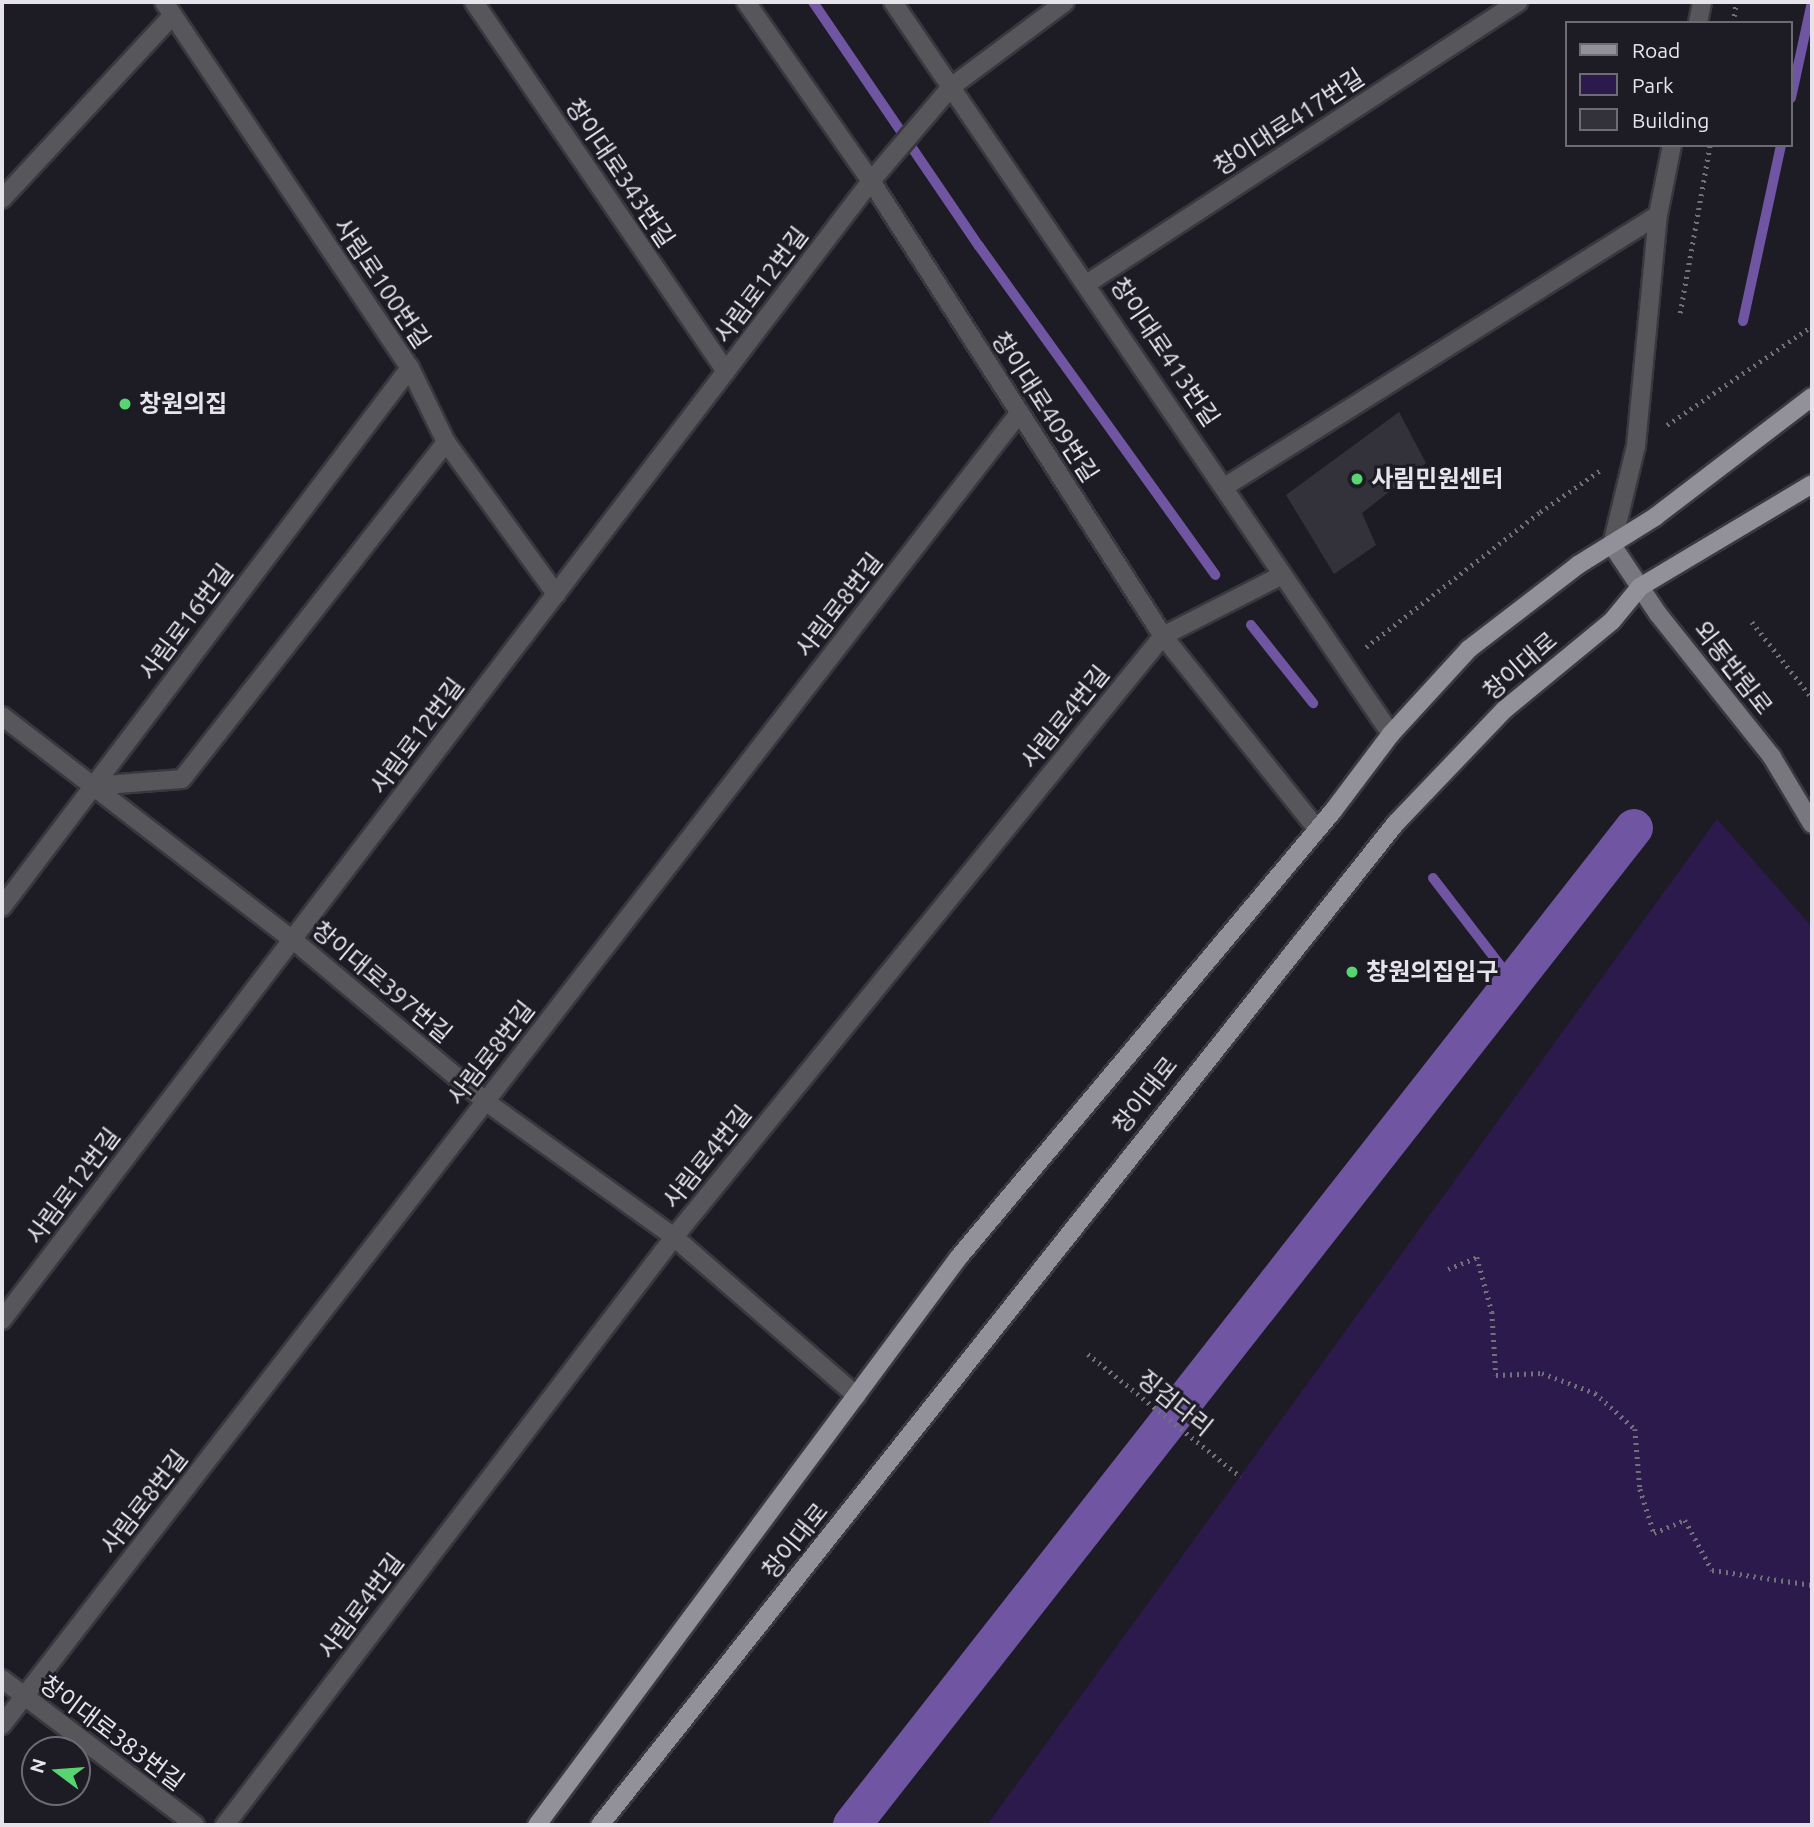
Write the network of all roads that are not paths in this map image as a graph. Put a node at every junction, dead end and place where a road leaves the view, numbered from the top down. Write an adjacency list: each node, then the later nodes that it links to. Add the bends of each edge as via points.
1 (474, 2): 16 (street, 창이대로343번길)
2 (746, 2): 11 (street, 창이대로409번길)
3 (893, 2): 9 (street, 창이대로413번길)
4 (1065, 2): 9 (street, 사림로12번길)
5 (1518, 2): 14 (street, 창이대로417번길)
6 (1702, 2): 8 (street)
7 (168, 8): 12 (street); 15 (street, 사림로100번길)
8 (1698, 21)
9 (951, 87): 11 (street, 사림로12번길); 14 (street, 창이대로413번길)
10 (1672, 147): 13 (street)
11 (871, 181): 16 (street, 사림로12번길); 18 (street, 창이대로409번길)
12 (2, 199)
13 (1658, 215): 21 (street); 22 (street, via 1636,446)
14 (1088, 283): 21 (street, 창이대로413번길)
15 (410, 368): 19 (street, 사림로100번길); 29 (street, 사림로16번길)
16 (726, 371): 25 (street, 사림로12번길)
17 (1812, 397): 22 (main road, 창이대로)
18 (1020, 412): 26 (street, 창이대로409번길); 34 (street, 사림로8번길)
19 (446, 442): 25 (street, 사림로100번길); 29 (street, via 182,779)
20 (1812, 484): 24 (main road, 창이대로)
21 (1226, 486): 23 (street, 창이대로413번길)
22 (1612, 545): 24 (main road, 외동반림로); 28 (main road, 창이대로, via 1578,565 1469,649)
23 (1280, 576): 26 (street, 사림로4번길); 28 (street, 창이대로413번길)
24 (1640, 587): 30 (main road, 외동반림로, via 1772,757); 44 (main road, 창이대로, via 1612,621 1504,710 1375,849)
25 (556, 594): 33 (street, 사림로12번길)
26 (1163, 636): 31 (street, 창이대로409번길); 35 (street, 사림로4번길)
27 (2, 716): 29 (street, 창이대로397번길)
28 (1391, 734): 31 (main road, 창이대로)
29 (93, 786): 32 (street, 사림로16번길); 33 (street, 창이대로397번길)
30 (1811, 819)
31 (1316, 828): 37 (main road, 창이대로, via 959,1257)
32 (2, 907)
33 (292, 939): 34 (street, 창이대로397번길); 36 (street, 사림로12번길)
34 (485, 1101): 35 (street, 창이대로397번길); 39 (street, 사림로8번길)
35 (674, 1237): 37 (street, 창이대로397번길); 42 (street, 사림로4번길)
36 (2, 1320)
37 (857, 1395): 43 (main road, 창이대로)
38 (2, 1679): 39 (street, 창이대로383번길)
39 (23, 1698): 40 (street, 사림로8번길); 41 (street, 창이대로383번길)
40 (2, 1726)
41 (195, 1825)
42 (225, 1825)
43 (537, 1825)
44 (600, 1825)

